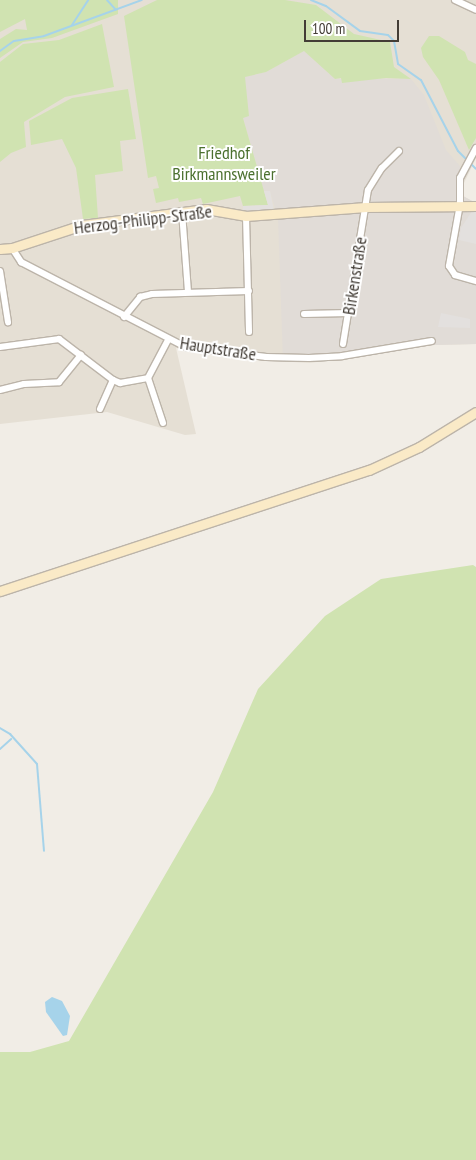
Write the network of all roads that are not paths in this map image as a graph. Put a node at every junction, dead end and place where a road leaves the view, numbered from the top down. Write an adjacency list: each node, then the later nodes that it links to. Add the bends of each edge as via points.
1 (455, 0): 2 (street)
2 (476, 10)
3 (476, 148): 5 (street, via 464,169 458,190)
4 (399, 151): 7 (street, via 372,183)
5 (460, 204): 6 (main road, Herzog-Philipp-Straße); 7 (main road, Herzog-Philipp-Straße); 13 (street, via 449,266 455,275)
6 (476, 206)
7 (366, 207): 9 (main road, Herzog-Philipp-Straße); 16 (street, Birkenstraße)
8 (182, 212): 9 (main road, Herzog-Philipp-Straße, via 206,209); 10 (main road, Herzog-Philipp-Straße, via 82,226); 14 (street)
9 (246, 216): 15 (street)
10 (12, 248): 11 (main road); 18 (street, Hauptstraße, via 21,262)
11 (0, 249)
12 (0, 271): 19 (street)
13 (476, 281)
14 (188, 291): 15 (street); 18 (street, via 140,297)
15 (249, 291): 20 (street)
16 (349, 313): 17 (street); 23 (street, Birkenstraße)
17 (304, 314)
18 (124, 317): 21 (street, Hauptstraße)
19 (8, 322)
20 (249, 332)
21 (168, 340): 22 (street, Hauptstraße, via 186,347 266,357 309,358 342,356); 26 (street)
22 (432, 340)
23 (343, 344)
24 (0, 347): 25 (street, via 58,339)
25 (81, 355): 27 (street); 28 (street, via 59,382 24,384)
26 (148, 378): 27 (street, via 120,383); 31 (street)
27 (113, 380): 29 (street)
28 (0, 390)
29 (100, 409)
30 (476, 412): 32 (main road, via 419,447 370,470)
31 (164, 423)
32 (0, 591)

